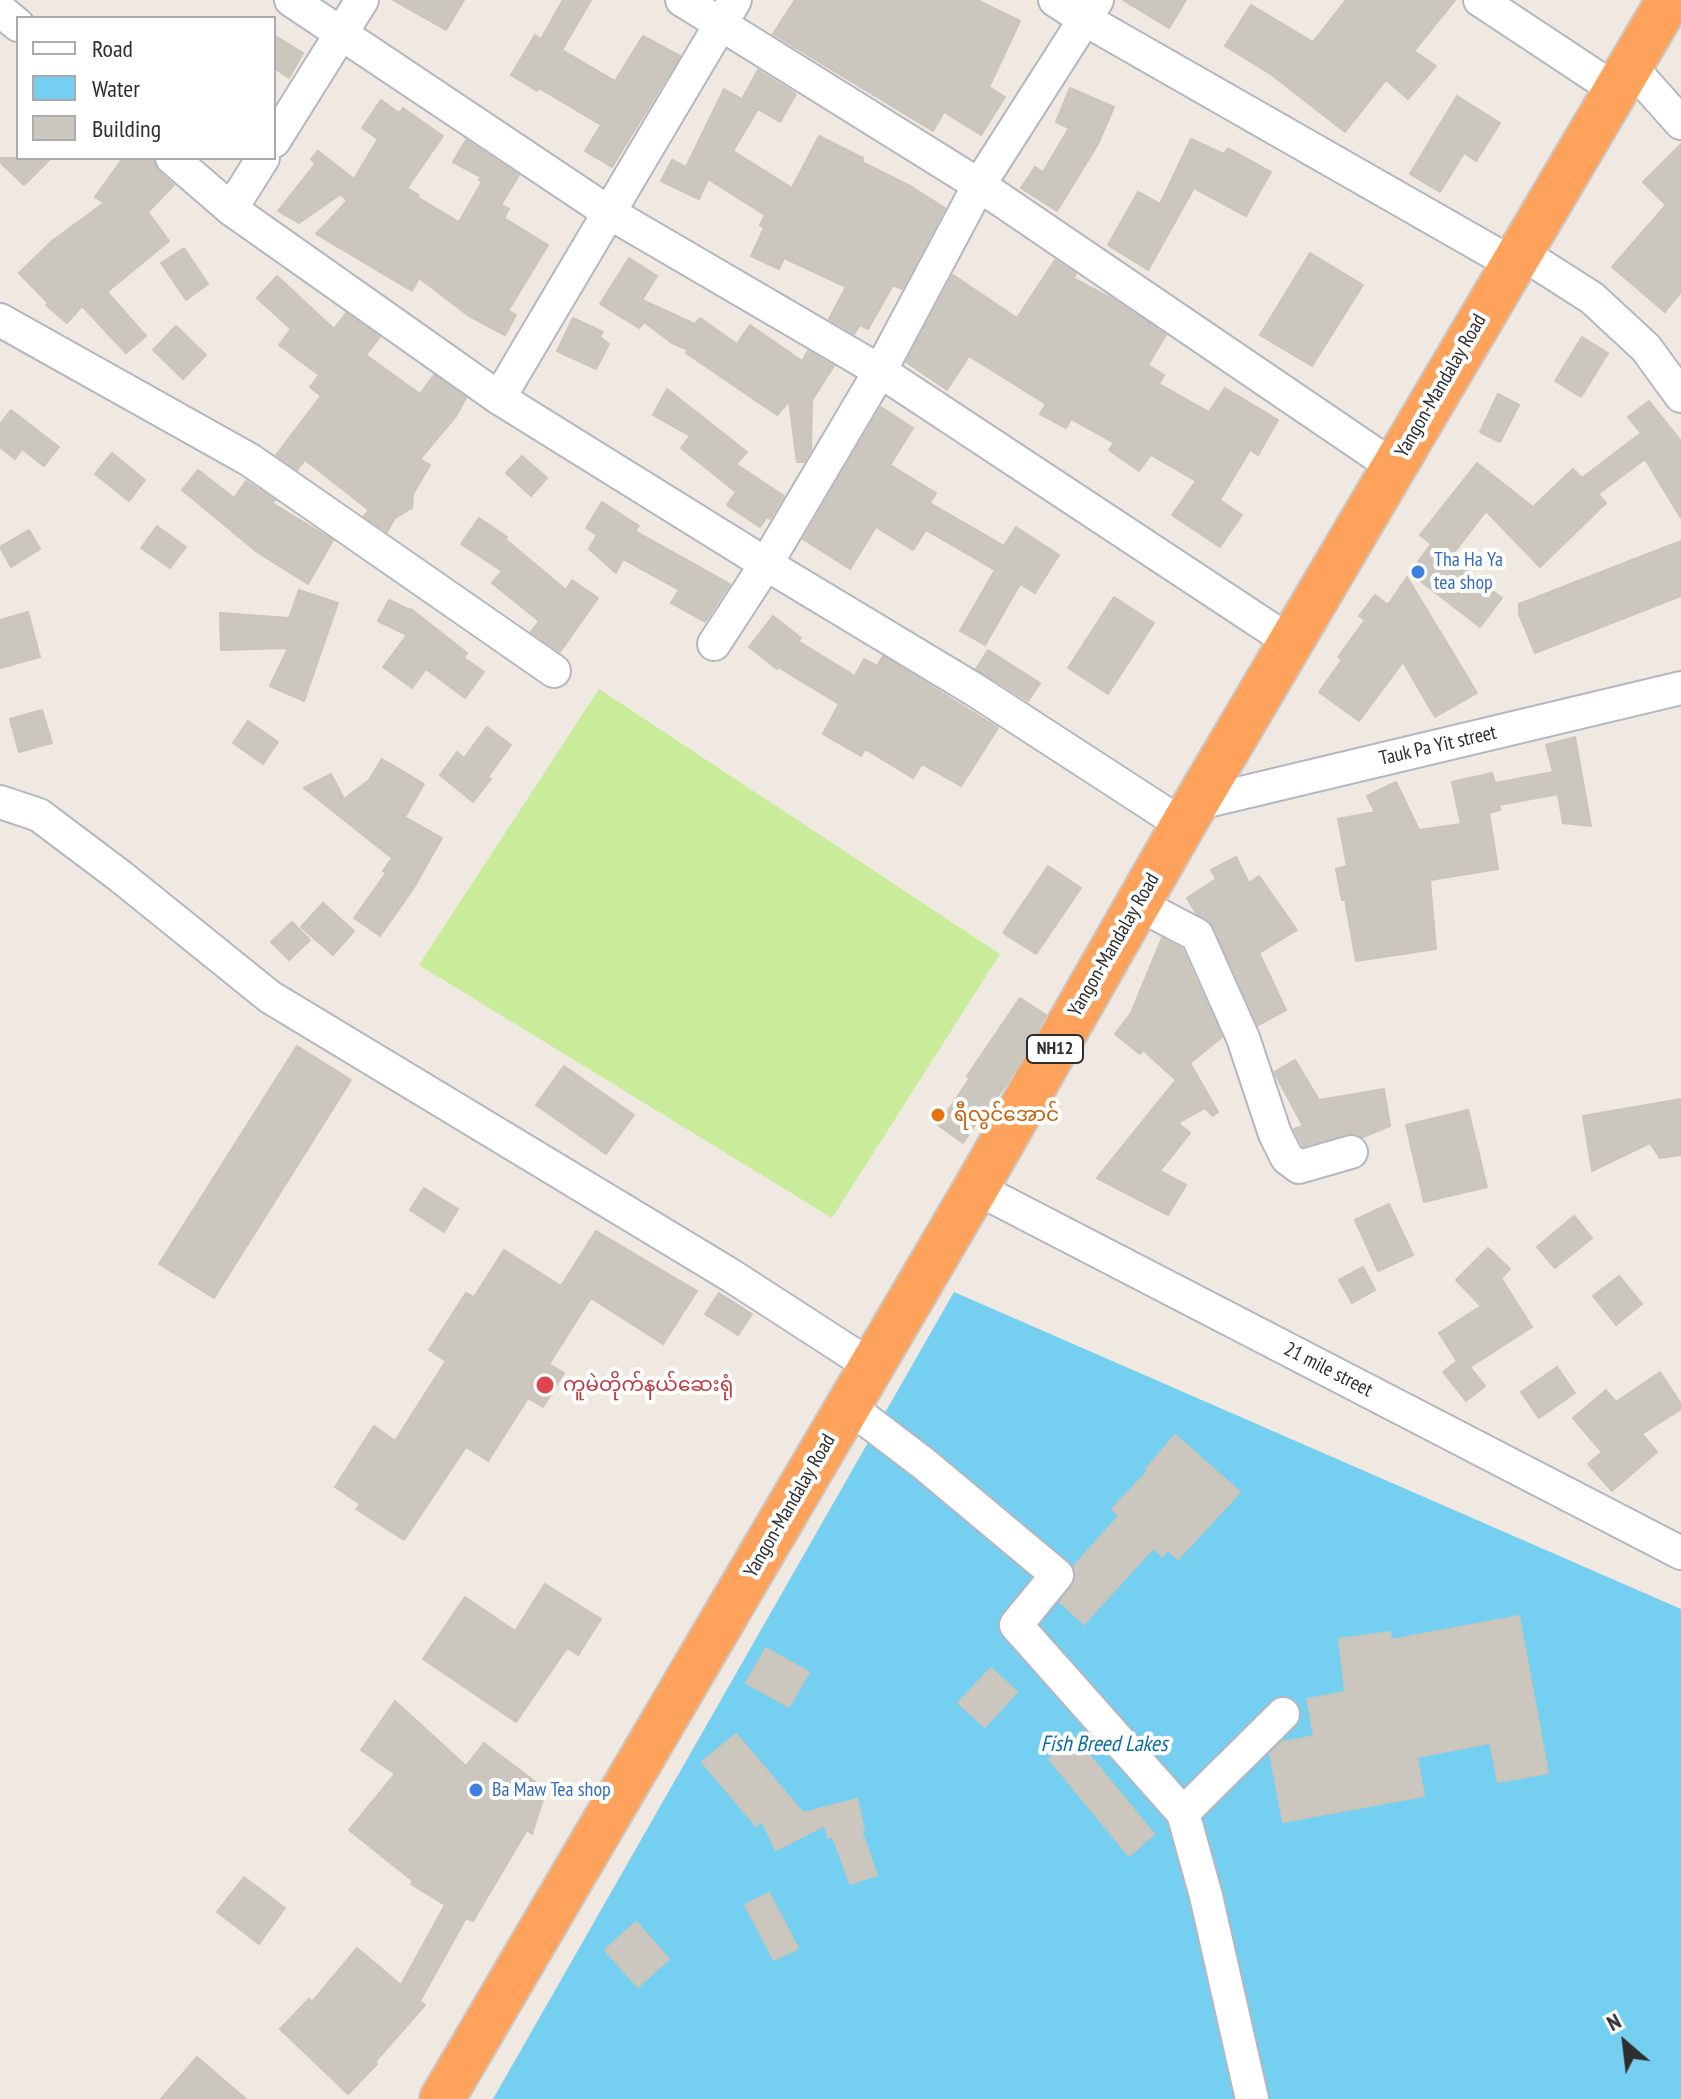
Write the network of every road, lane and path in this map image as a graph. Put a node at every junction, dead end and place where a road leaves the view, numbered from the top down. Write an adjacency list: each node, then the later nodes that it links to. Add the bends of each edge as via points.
1 (291, 0): 11 (street)
2 (362, 0): 11 (street)
3 (682, 0): 9 (street)
4 (1055, 0): 8 (street)
5 (1480, 0): 12 (street)
6 (1669, 0): 12 (highway, Yangon-Mandalay Road / NH12)
7 (0, 10): 10 (street)
8 (1091, 10): 17 (street); 20 (street)
9 (728, 12): 17 (street); 19 (street)
10 (16, 23)
11 (340, 35): 14 (street); 19 (street)
12 (1623, 78): 13 (street); 20 (highway, Yangon-Mandalay Road / NH12)
13 (1681, 123)
14 (276, 138)
15 (174, 160): 18 (street)
16 (262, 160): 18 (street)
17 (979, 185): 22 (street); 25 (street)
18 (231, 209): 24 (street)
19 (608, 212): 22 (street); 24 (street)
20 (1517, 258): 23 (street, via 1592,298 1646,348); 25 (highway, Yangon-Mandalay Road / NH12)
21 (0, 320): 29 (street, via 250,460)
22 (880, 371): 26 (street); 27 (street)
23 (1681, 396)
24 (499, 398): 26 (street)
25 (1394, 467): 27 (highway, Yangon-Mandalay Road / NH12)
26 (766, 564): 28 (street); 32 (street)
27 (1292, 643): 32 (highway, Yangon-Mandalay Road / NH12)
28 (714, 644)
29 (554, 671)
30 (1681, 688): 32 (street, Tauk Pa Yit street)
31 (0, 802): 36 (street, via 39,815 270,997)
32 (1189, 814): 33 (highway, Yangon-Mandalay Road / NH12)
33 (1138, 904): 34 (street, via 1197,935 1243,1038 1287,1158 1299,1167); 35 (highway, Yangon-Mandalay Road / NH12)
34 (1351, 1152)
35 (976, 1188): 36 (highway, Yangon-Mandalay Road / NH12); 38 (street, 21 mile street)
36 (871, 1366): 37 (highway, Yangon-Mandalay Road / NH12)
37 (848, 1406): 40 (street, via 1057,1575 1016,1625); 41 (highway, Yangon-Mandalay Road / NH12)
38 (1681, 1553)
39 (1283, 1714): 40 (street)
40 (1183, 1813): 42 (street)
41 (442, 2099)
42 (1252, 2099)

